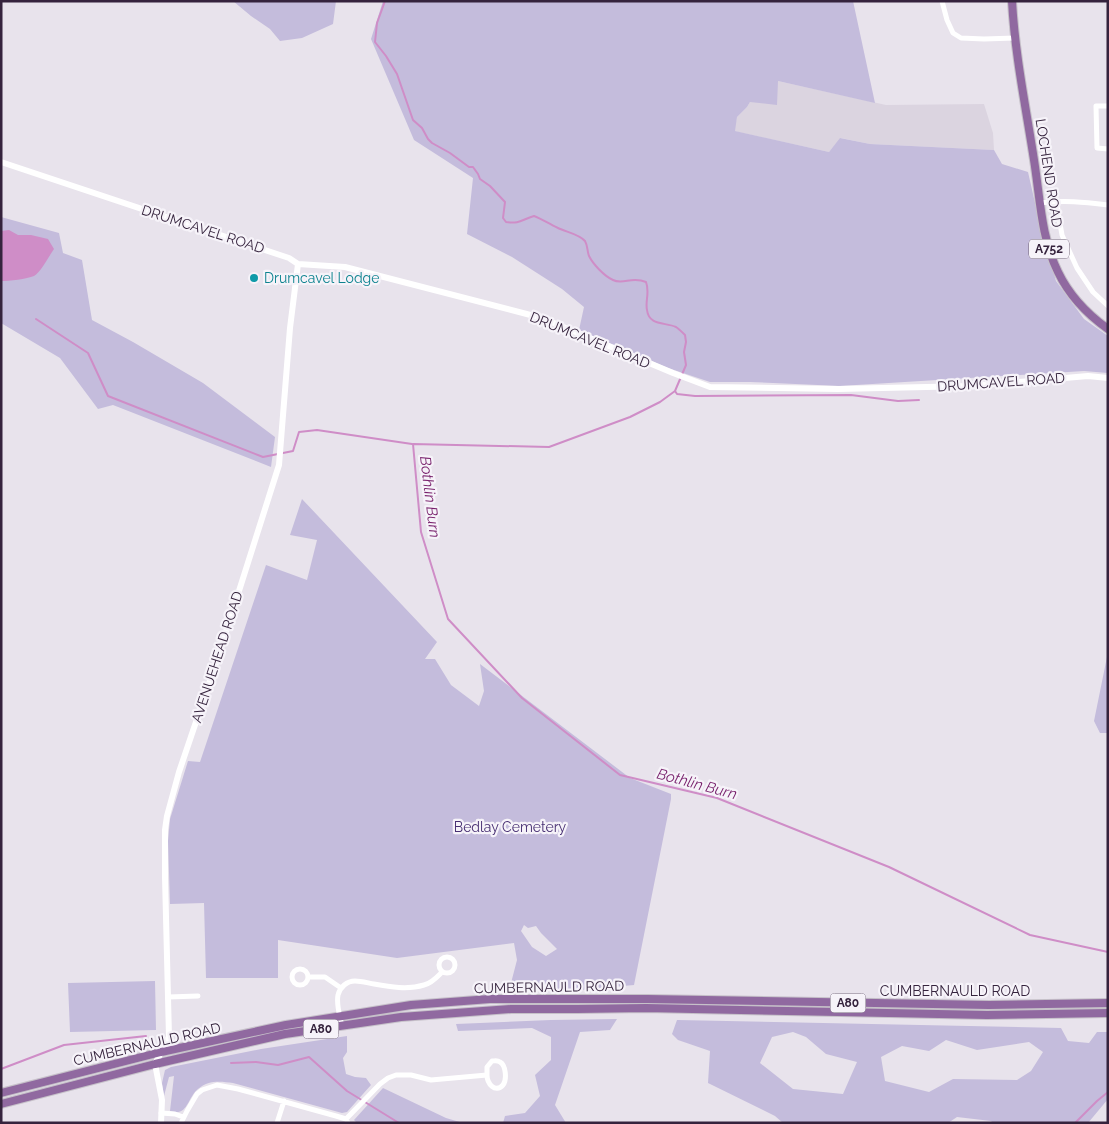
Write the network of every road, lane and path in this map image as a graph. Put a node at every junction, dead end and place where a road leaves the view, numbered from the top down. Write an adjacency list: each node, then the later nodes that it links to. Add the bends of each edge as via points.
1 (942, 1): 3 (street, via 953,33 961,38)
2 (1012, 1): 3 (main road, LOCHEND ROAD / A752)
3 (1015, 38): 8 (main road, LOCHEND ROAD / A752)
4 (1108, 106): 5 (street, via 1096,106 1097,148)
5 (1108, 149)
6 (1, 162): 10 (street, DRUMCAVEL ROAD)
7 (1057, 200): 8 (street); 9 (street); 11 (street, via 1062,235 1077,268 1093,292)
8 (1040, 203): 12 (main road, LOCHEND ROAD / A752, via 1058,272 1083,308)
9 (1108, 205)
10 (298, 264): 13 (street, DRUMCAVEL ROAD, via 346,267 542,318 710,387 971,386 1088,376); 18 (street, AVENUEHEAD ROAD, via 279,466 167,816)
11 (1108, 306)
12 (1108, 329)
13 (1108, 378)
14 (442, 972): 16 (street, via 423,986 400,988 354,981)
15 (308, 976): 16 (street, via 325,977)
16 (341, 988): 21 (street, via 338,996)
17 (198, 996): 18 (street)
18 (168, 997): 23 (street, AVENUEHEAD ROAD, via 169,1037)
19 (1108, 1003): 21 (main road, CUMBERNAULD ROAD / A80, via 989,1005 490,999 411,1005)
20 (1108, 1015): 22 (main road, CUMBERNAULD ROAD / A80, via 511,1009 401,1017)
21 (340, 1016): 22 (street); 23 (main road, CUMBERNAULD ROAD / A80)
22 (342, 1026): 24 (main road, CUMBERNAULD ROAD / A80, via 285,1034)
23 (161, 1052): 24 (street, AVENUEHEAD ROAD); 26 (main road, CUMBERNAULD ROAD / A80)
24 (155, 1064): 28 (main road, CUMBERNAULD ROAD / A80); 29 (street, via 162,1100)
25 (487, 1075): 25 (street, via 487,1066 492,1061 503,1064 505,1082 501,1086 491,1086); 31 (street, via 431,1080 396,1075 380,1084)
26 (1, 1093)
27 (284, 1101): 30 (street, via 218,1085 202,1090); 31 (street); 33 (street)
28 (1, 1104)
29 (161, 1113): 30 (street, via 175,1114); 32 (street)
30 (182, 1120)
31 (347, 1121)
32 (161, 1123)
33 (277, 1123)

